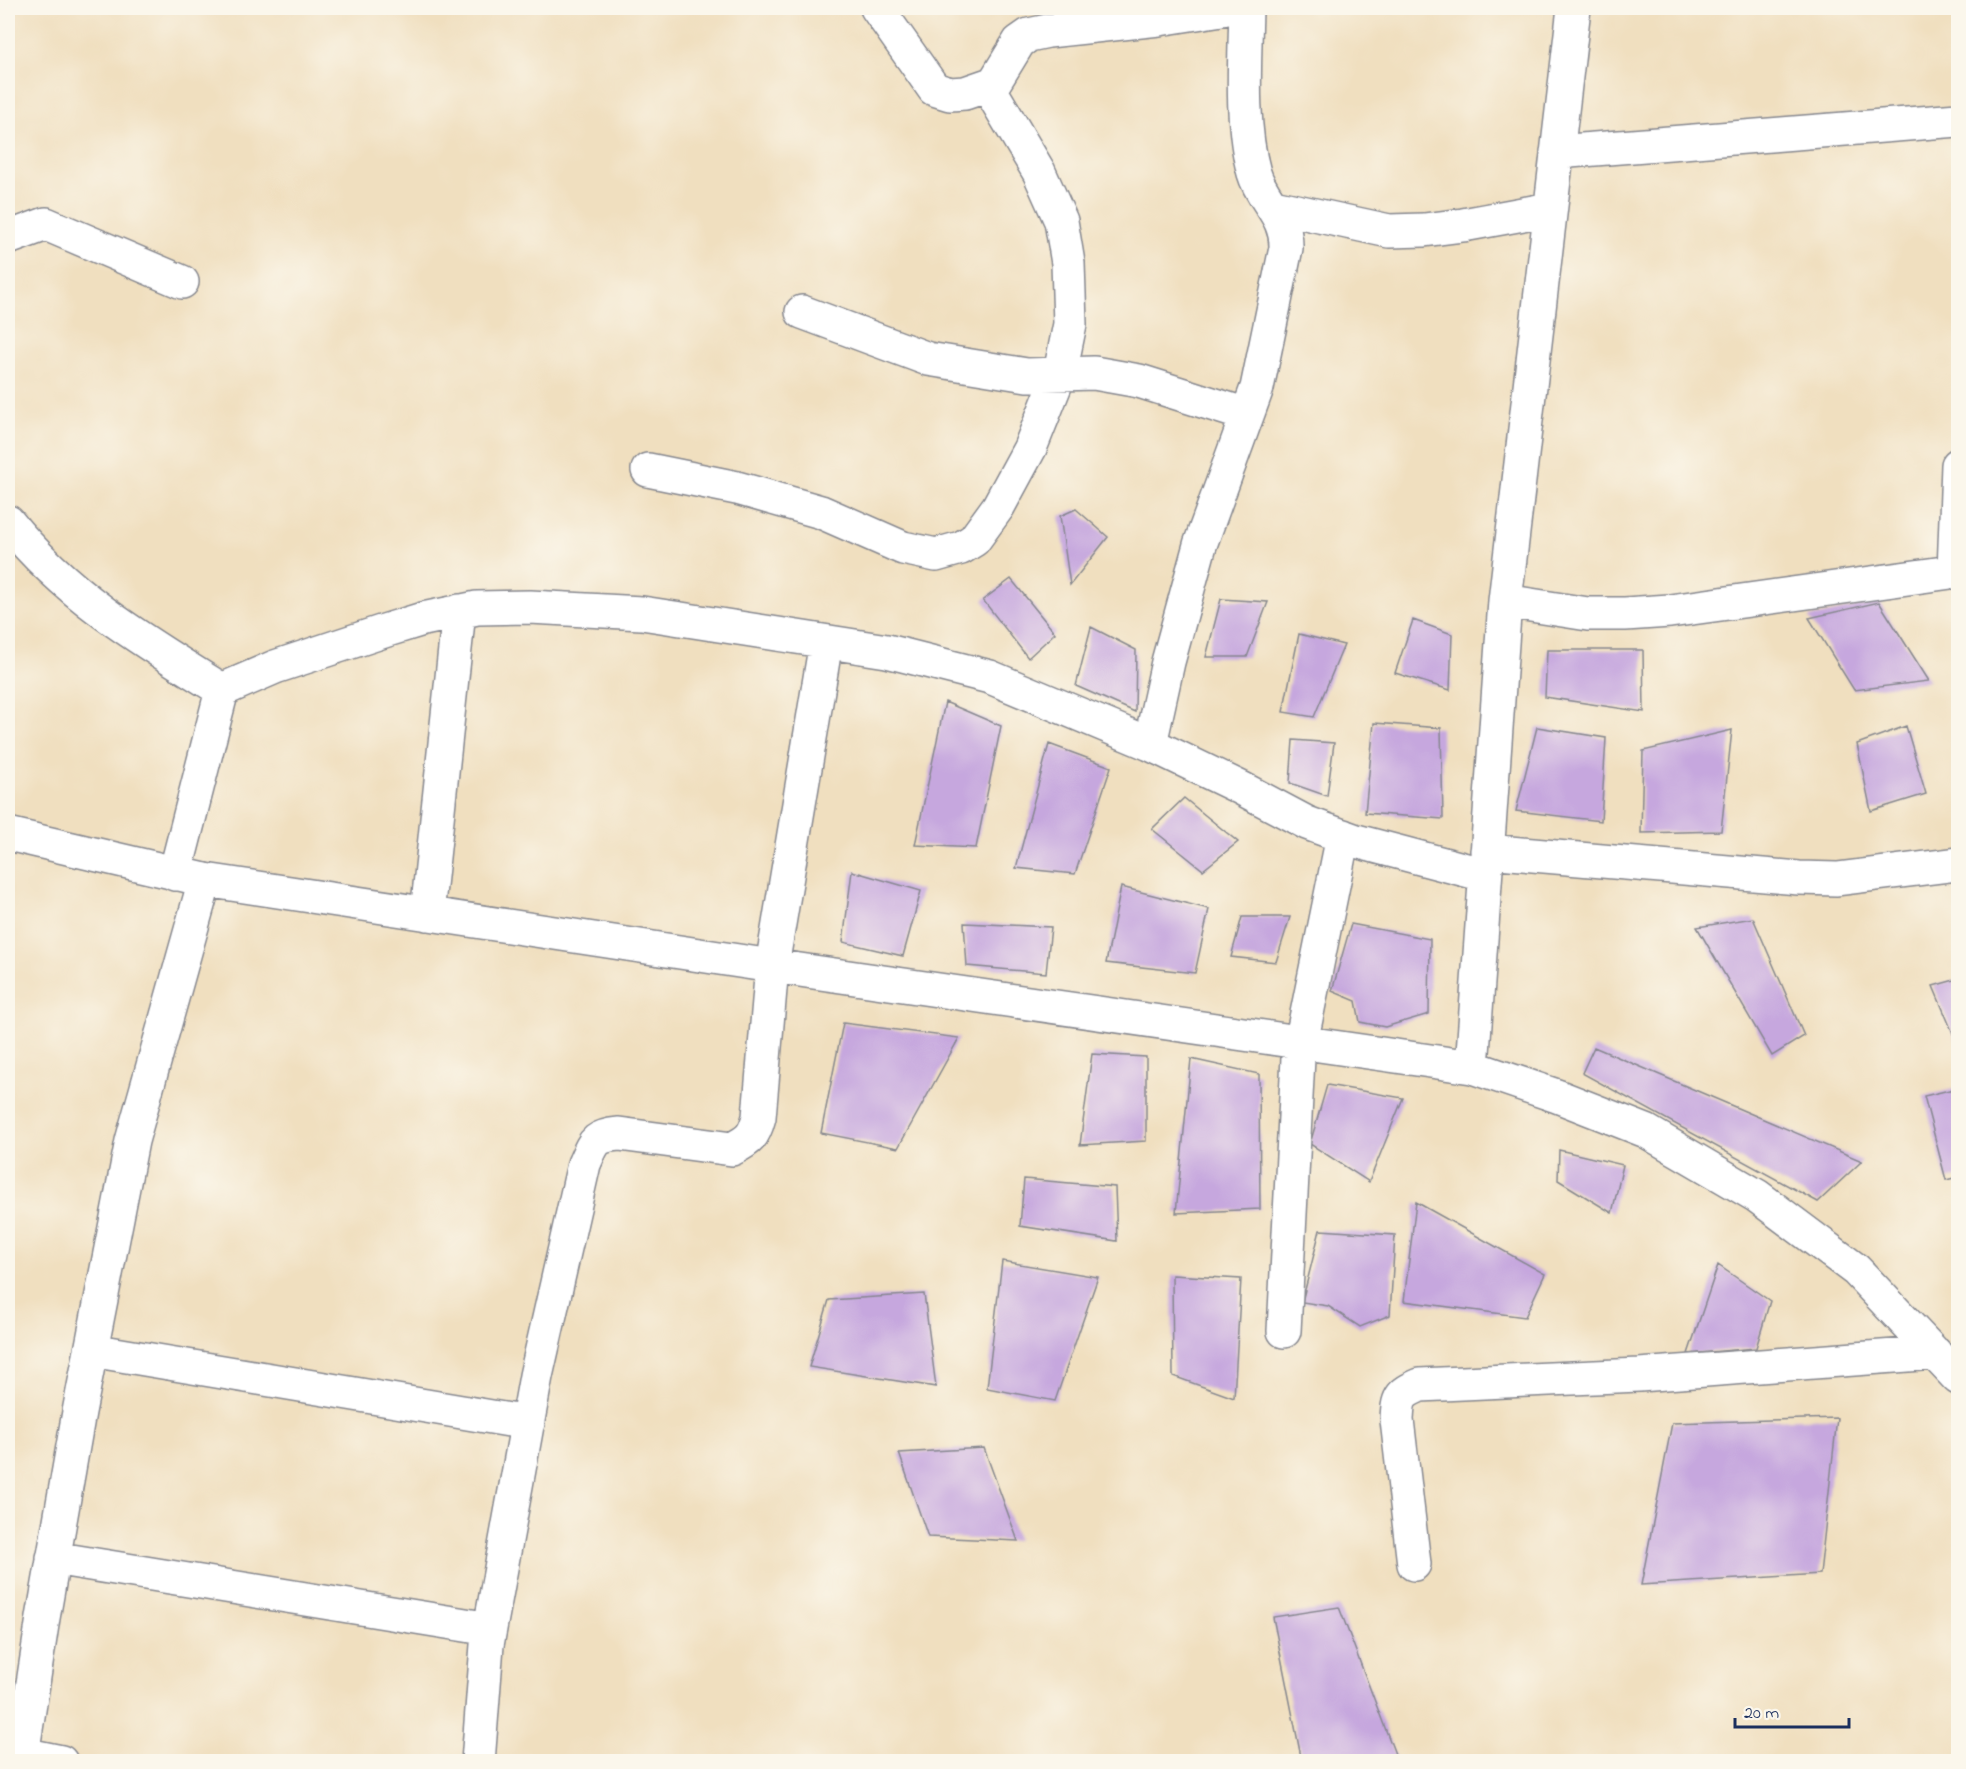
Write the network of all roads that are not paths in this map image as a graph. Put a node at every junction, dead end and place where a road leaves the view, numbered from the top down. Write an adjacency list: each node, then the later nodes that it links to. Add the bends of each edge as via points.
1 (877, 8): 5 (street, via 933,89 950,94)
2 (1228, 8): 5 (street, via 1029,36 1019,42 1000,75)
3 (1246, 8): 8 (street, via 1244,101 1251,160 1259,186)
4 (1574, 8): 7 (street)
5 (988, 86): 13 (street, via 1039,172 1061,222 1068,263 1070,324)
6 (1959, 120): 7 (street)
7 (1557, 152): 9 (street)
8 (1274, 206): 9 (street, via 1389,231 1463,225); 14 (street, via 1286,237 1286,248 1257,388)
9 (1550, 209): 19 (street)
10 (8, 238): 11 (street, via 46,224)
11 (182, 282)
12 (802, 312): 13 (street, via 928,359 1027,375)
13 (1060, 373): 14 (street, via 1094,373 1139,381); 16 (street, via 1030,448 998,507 974,540 936,555 903,548 821,512 737,488)
14 (1247, 415): 23 (street, via 1200,545)
15 (1959, 465): 18 (street)
16 (648, 470)
17 (8, 522): 22 (street, via 92,606)
18 (1956, 571): 19 (street, via 1626,614 1588,614)
19 (1505, 601): 26 (street)
20 (459, 611): 22 (street, via 275,667); 23 (street, via 530,607 642,613 887,651 990,677); 29 (street)
21 (823, 660): 30 (street)
22 (222, 690): 28 (street)
23 (1150, 744): 25 (street, via 1307,823)
24 (8, 834): 28 (street)
25 (1343, 836): 26 (street); 31 (street)
26 (1486, 863): 27 (street, via 1837,879); 32 (street)
27 (1959, 864)
28 (190, 877): 29 (street); 34 (street)
29 (427, 914): 30 (street)
30 (772, 966): 31 (street); 37 (street, via 759,1117 754,1134 732,1149 619,1134 594,1141 584,1164)
31 (1302, 1043): 32 (street); 33 (street, via 1298,1058)
32 (1472, 1067): 35 (street, via 1646,1131 1756,1196 1856,1270)
33 (1284, 1331)
34 (91, 1350): 37 (street); 38 (street)
35 (1935, 1353): 36 (street); 39 (street, via 1639,1375 1420,1385 1406,1391 1398,1401 1396,1420)
36 (1959, 1378)
37 (528, 1423): 40 (street)
38 (53, 1558): 40 (street); 41 (street)
39 (1414, 1564)
40 (490, 1629): 43 (street)
41 (22, 1758): 42 (street)
42 (61, 1761)
43 (478, 1761)

